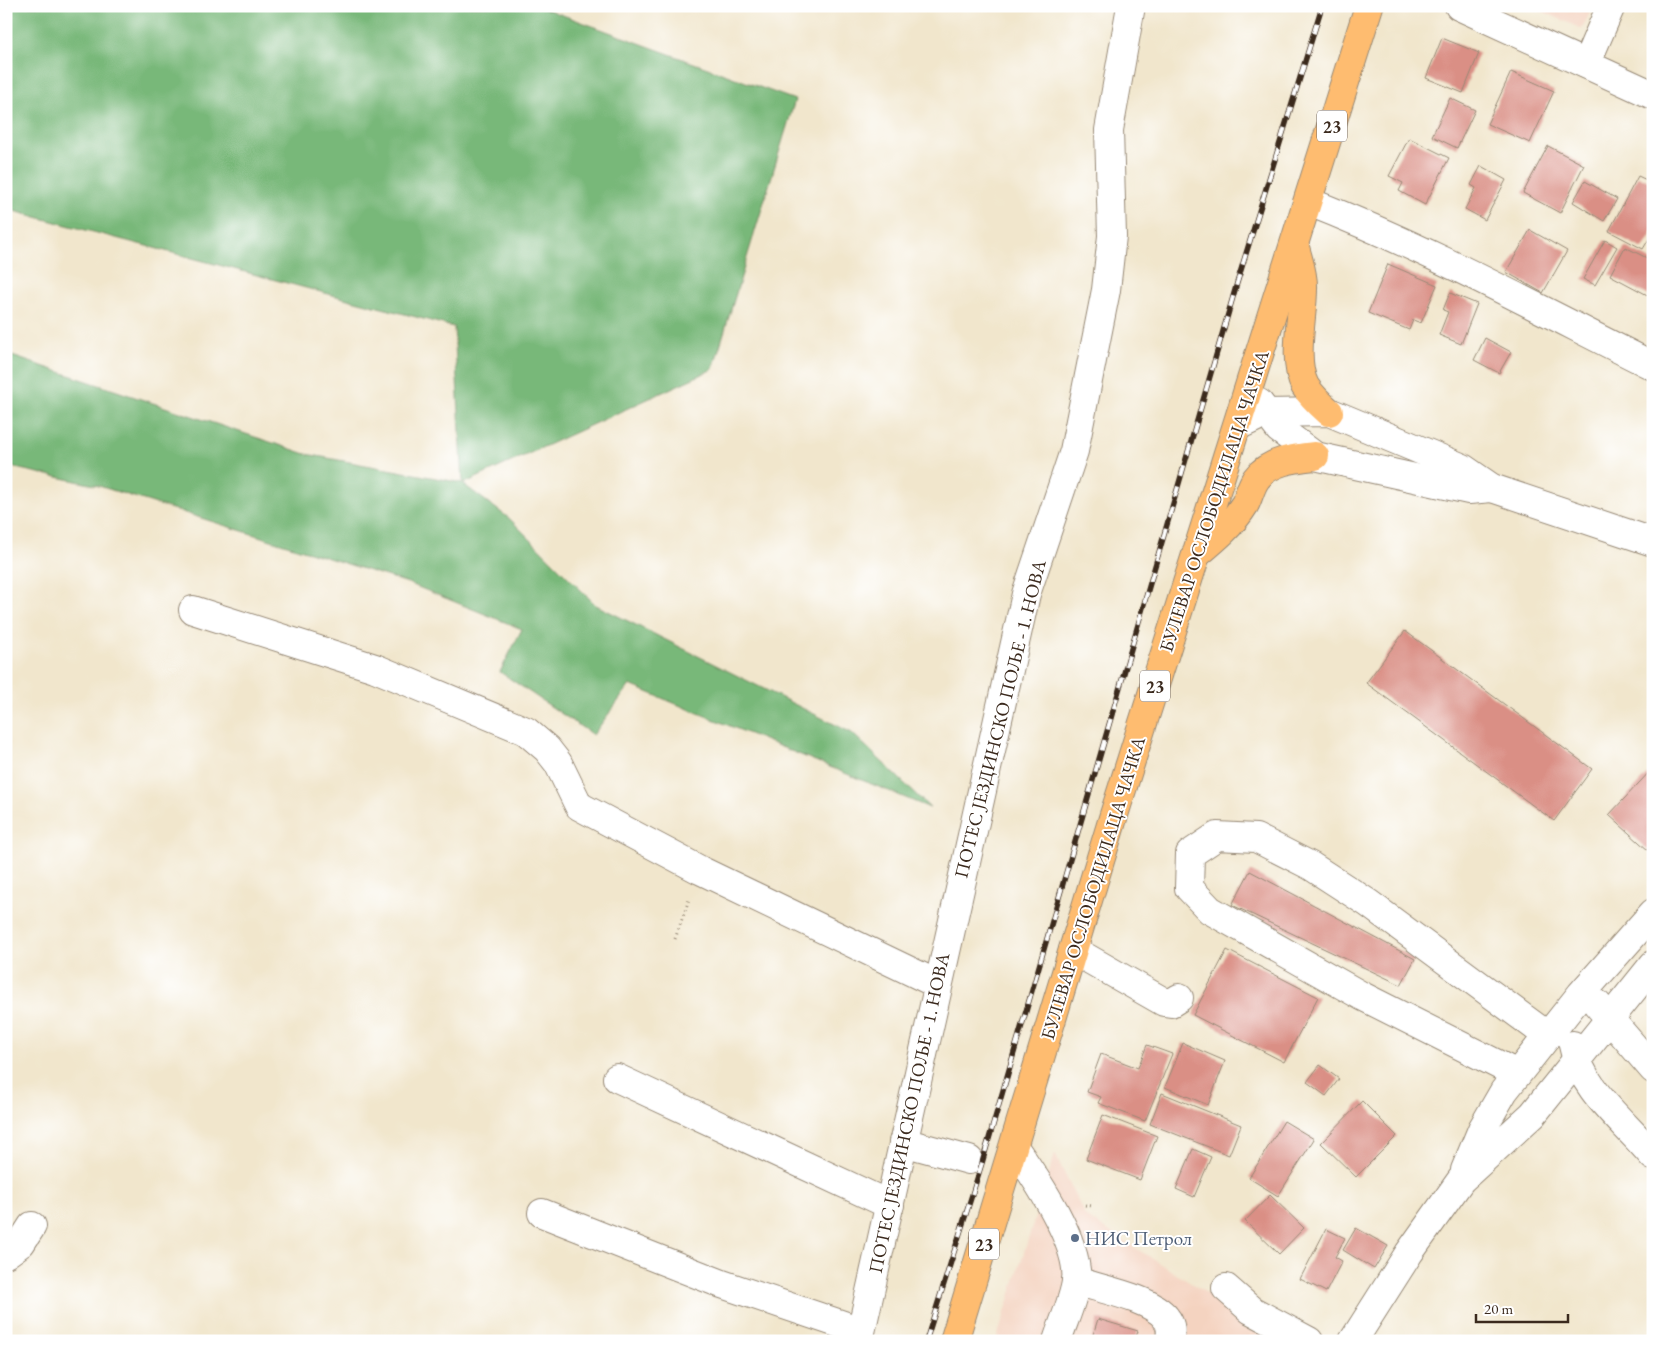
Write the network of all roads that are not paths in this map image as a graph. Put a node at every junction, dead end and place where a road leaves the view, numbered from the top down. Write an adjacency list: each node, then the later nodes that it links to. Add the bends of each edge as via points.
1 (1131, 6): 22 (street, ПОТЕС ЈЕЗДИНСКО ПОЉЕ - 1. НОВА, via 1109,130 1112,236 1102,309 1074,451 1026,594)
2 (1369, 6): 7 (main road, БУЛЕВАР ОСЛОБОДИЛАЦА ЧАЧКА / 23)
3 (1459, 6): 5 (street)
4 (1611, 6): 5 (street)
5 (1586, 64): 6 (street)
6 (1653, 95)
7 (1309, 202): 8 (main road, БУЛЕВАР ОСЛОБОДИЛАЦА ЧАЧКА / 23); 9 (street, via 1423,250)
8 (1295, 245): 10 (main road, БУЛЕВАР ОСЛОБОДИЛАЦА ЧАЧКА / 23); 11 (main road, via 1304,286 1299,346 1304,384)
9 (1653, 366)
10 (1251, 382): 12 (street); 13 (main road, БУЛЕВАР ОСЛОБОДИЛАЦА ЧАЧКА / 23)
11 (1328, 412): 12 (street); 15 (street, via 1463,468)
12 (1265, 413): 13 (street); 14 (street, via 1279,429)
13 (1238, 426): 17 (main road, БУЛЕВАР ОСЛОБОДИЛАЦА ЧАЧКА / 23)
14 (1315, 456): 15 (street, via 1469,490); 17 (main road, via 1289,459 1270,467 1256,479 1245,504 1223,533)
15 (1492, 488): 16 (street)
16 (1653, 542)
17 (1197, 554): 20 (main road, БУЛЕВАР ОСЛОБОДИЛАЦА ЧАЧКА / 23)
18 (193, 610): 22 (street, via 375,668 526,731 558,763 580,806 700,870)
19 (1653, 913): 23 (street)
20 (1073, 950): 24 (street, via 1164,1002 1171,1003); 32 (main road, БУЛЕВАР ОСЛОБОДИЛАЦА ЧАЧКА / 23)
21 (1653, 965): 25 (street)
22 (937, 984): 31 (street, ПОТЕС ЈЕЗДИНСКО ПОЉЕ - 1. НОВА)
23 (1581, 994): 25 (street); 26 (street); 27 (street, via 1574,1016 1572,1039)
24 (1179, 998)
25 (1610, 1017): 27 (street); 28 (street)
26 (1548, 1036): 29 (street); 29 (street, via 1368,903 1311,866 1256,838 1217,836 1190,854 1189,888 1210,910 1362,996)
27 (1576, 1061): 33 (street, via 1586,1080); 35 (street, via 1533,1114)
28 (1653, 1069)
29 (1517, 1074): 35 (street, via 1482,1129)
30 (617, 1078): 36 (street)
31 (903, 1142): 34 (street); 36 (street, ПОТЕС ЈЕЗДИНСКО ПОЉЕ - 1. НОВА)
32 (1014, 1147): 40 (street, via 1053,1208 1072,1257); 43 (main road, БУЛЕВАР ОСЛОБОДИЛАЦА ЧАЧКА / 23)
33 (1653, 1156)
34 (970, 1160)
35 (1460, 1180): 47 (street)
36 (890, 1205): 42 (street, ПОТЕС ЈЕЗДИНСКО ПОЉЕ - 1. НОВА)
37 (542, 1213): 42 (street)
38 (32, 1226): 39 (street, via 21,1243)
39 (6, 1254)
40 (1076, 1281): 44 (street); 45 (street, via 1142,1302 1159,1311 1168,1319)
41 (1226, 1288): 46 (street, via 1251,1310)
42 (860, 1336)
43 (954, 1341)
44 (1057, 1341)
45 (1170, 1341)
46 (1309, 1341)
47 (1353, 1341)

